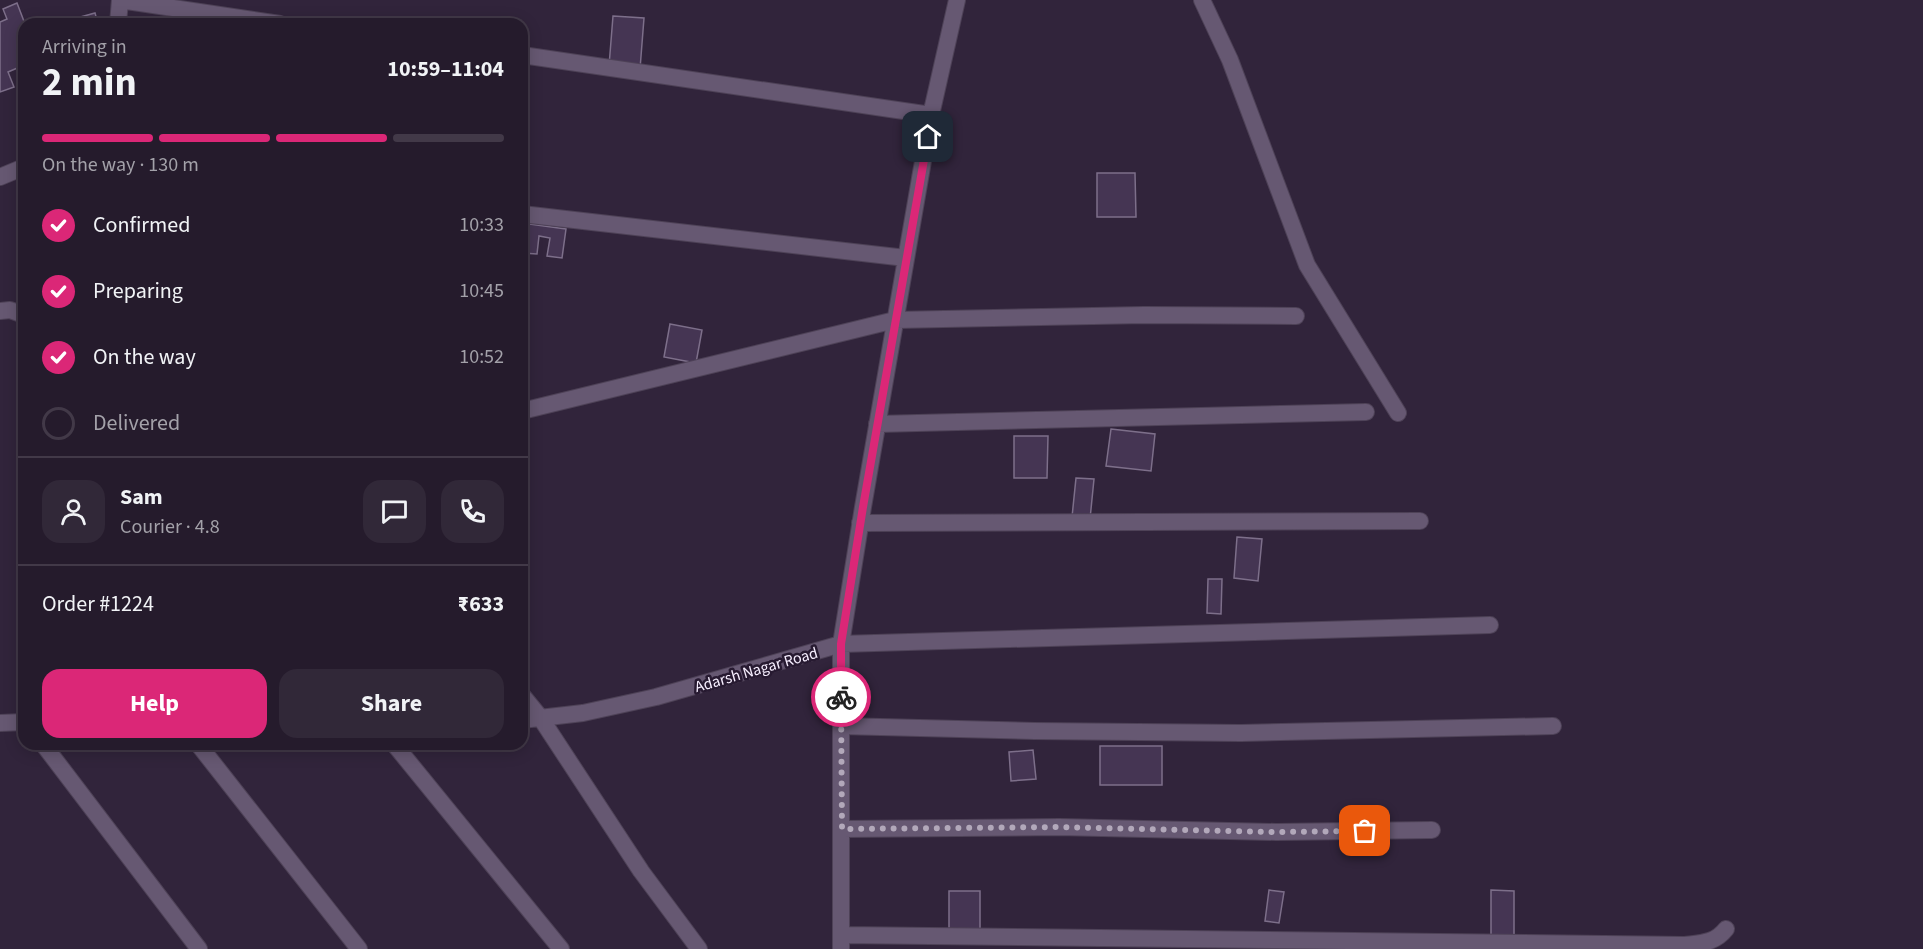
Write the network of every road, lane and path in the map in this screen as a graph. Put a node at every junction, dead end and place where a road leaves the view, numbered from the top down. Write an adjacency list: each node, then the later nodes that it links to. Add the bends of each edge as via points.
1 (957, 0): 6 (street)
2 (1202, 0): 17 (street, via 1230,60 1307,265)
3 (118, 18): 4 (street, via 120,0)
4 (240, 18)
5 (528, 56): 6 (street)
6 (932, 115): 10 (street)
7 (18, 170): 8 (street)
8 (0, 177)
9 (528, 215): 10 (street)
10 (906, 258): 14 (street)
11 (0, 311): 12 (street)
12 (18, 313)
13 (1296, 316): 14 (street)
14 (895, 320): 15 (street); 18 (street)
15 (528, 410)
16 (1366, 412): 18 (street)
17 (1398, 413)
18 (877, 424): 20 (street)
19 (1420, 521): 20 (street)
20 (860, 524): 22 (street)
21 (1490, 625): 22 (street, Adarsh Nagar Road)
22 (841, 644): 24 (street, Adarsh Nagar Road, via 656,697 583,713); 28 (street)
23 (528, 702): 24 (street)
24 (540, 717): 25 (street, Adarsh Nagar Road); 40 (street, via 641,871)
25 (528, 719)
26 (0, 723): 27 (street)
27 (18, 723)
28 (841, 726): 29 (street, via 1241,733); 33 (street)
29 (1553, 726)
30 (48, 750): 37 (street)
31 (203, 750): 38 (street)
32 (399, 750): 39 (street)
33 (842, 829): 34 (street); 36 (street)
34 (1432, 830)
35 (1726, 929): 36 (street, via 1719,938 1685,945)
36 (841, 942)
37 (199, 949)
38 (359, 949)
39 (561, 949)
40 (699, 949)

